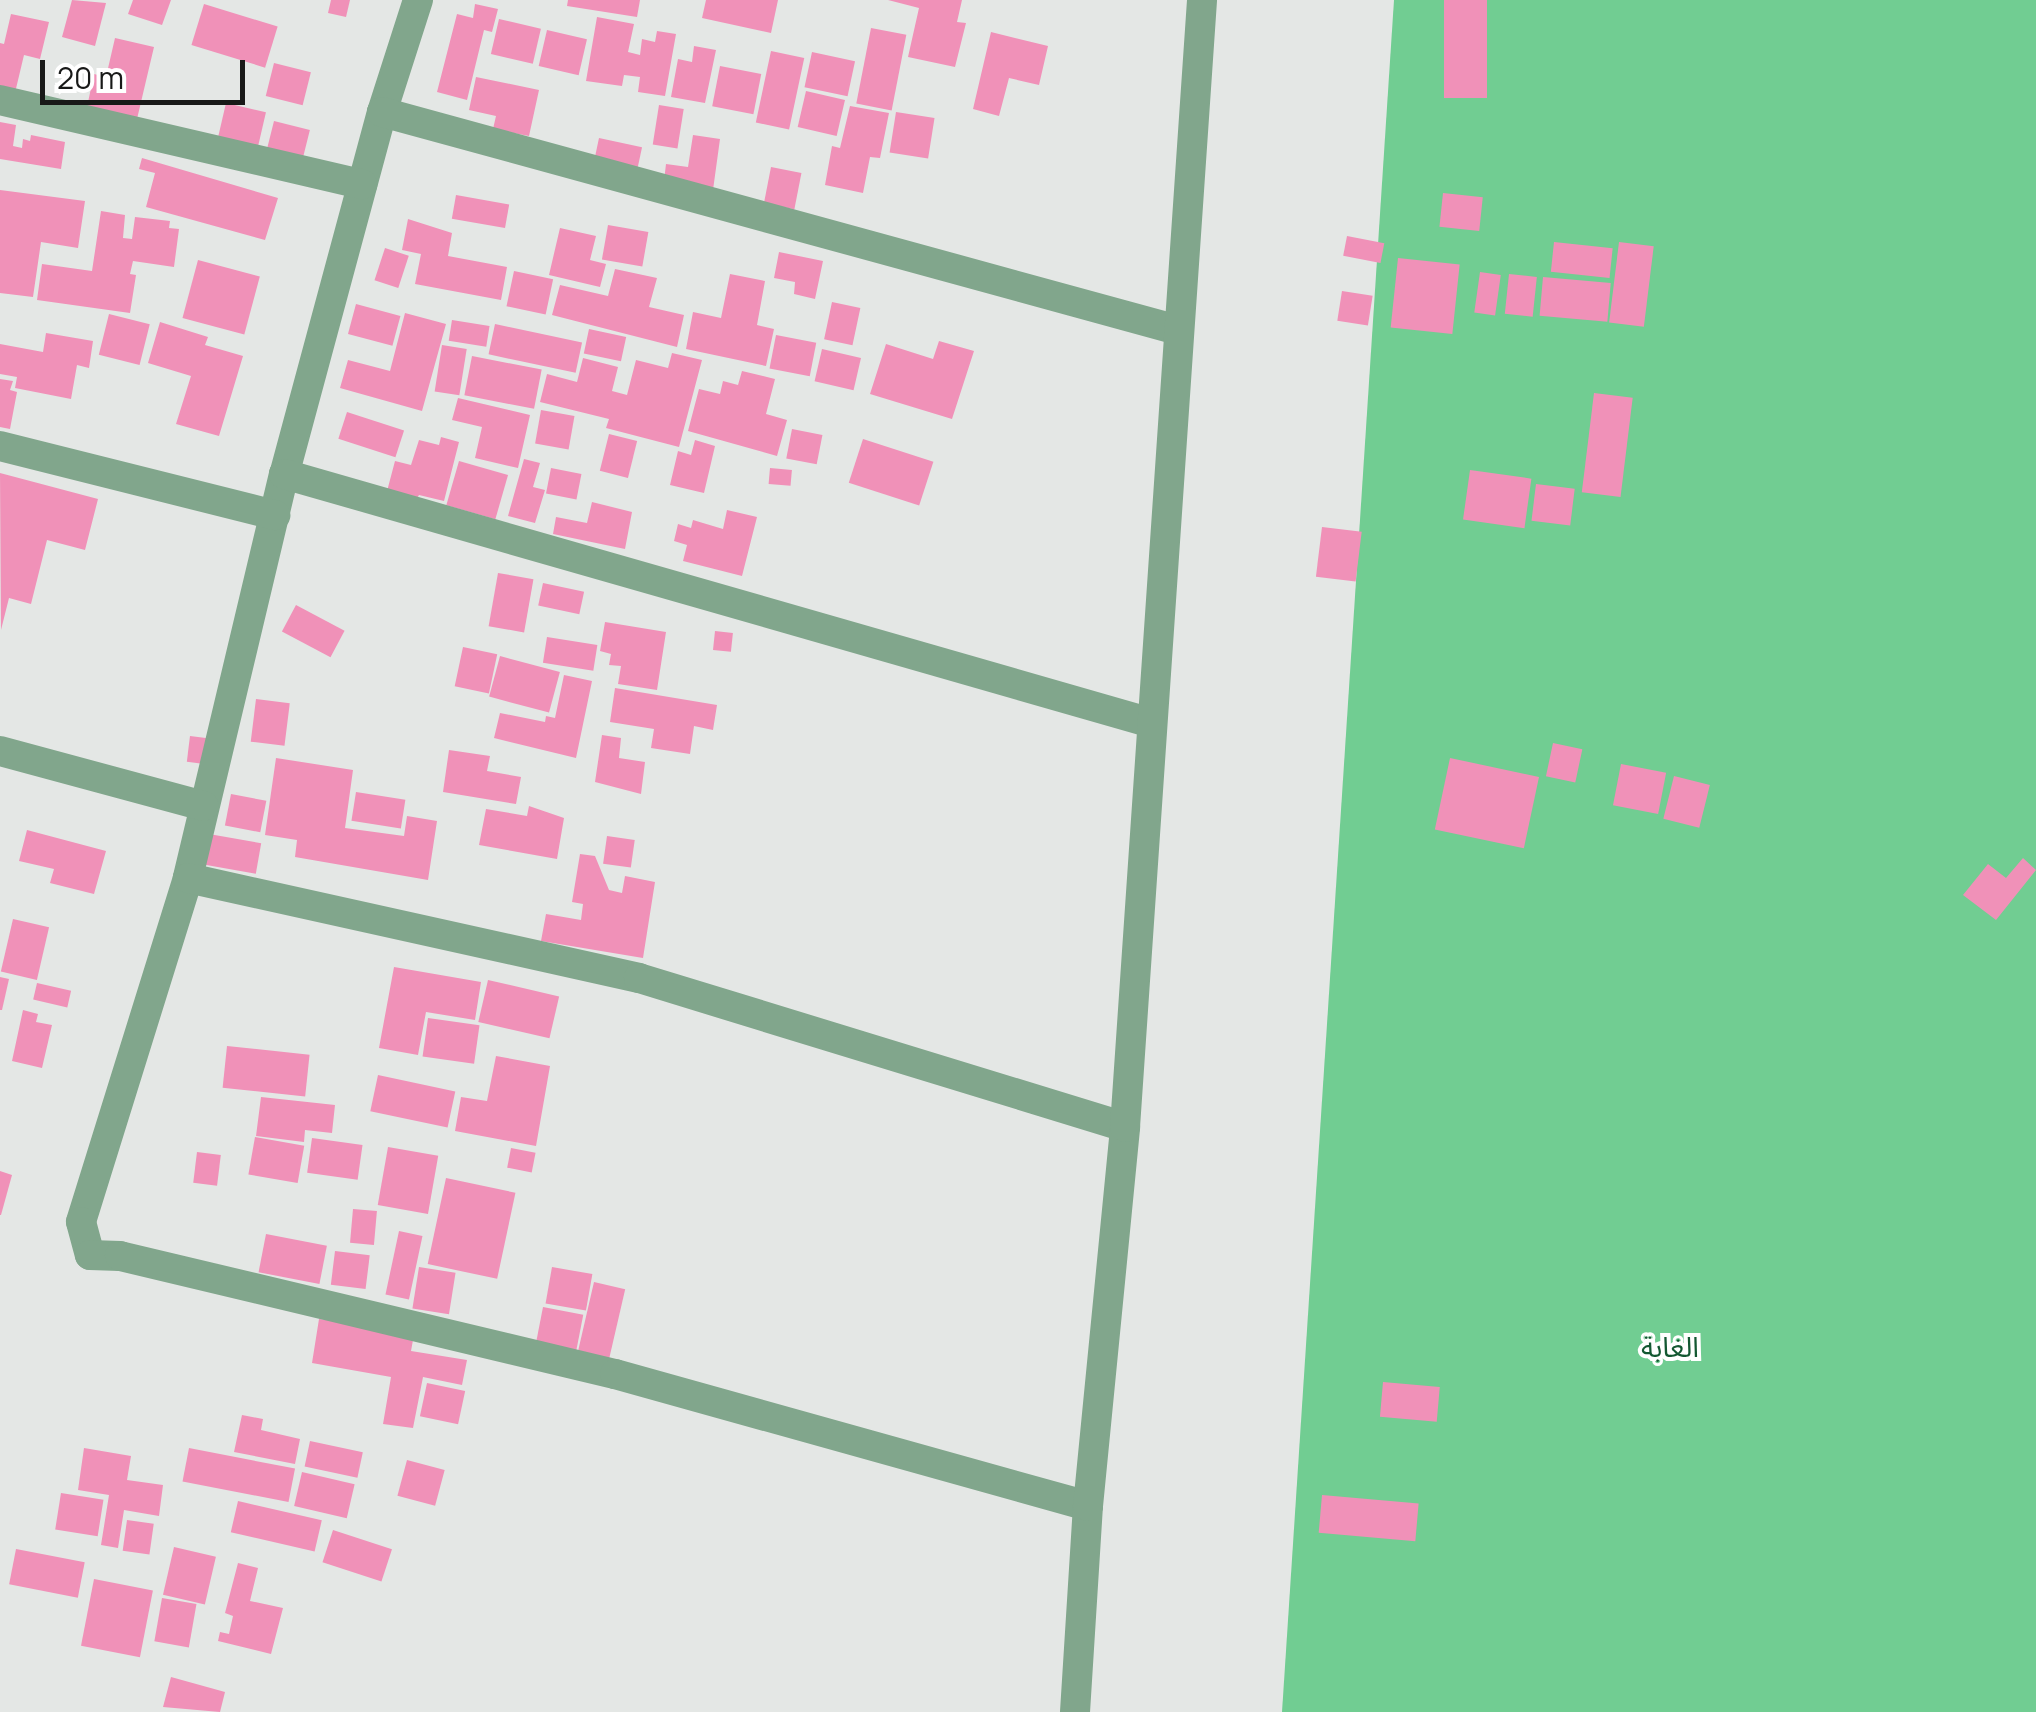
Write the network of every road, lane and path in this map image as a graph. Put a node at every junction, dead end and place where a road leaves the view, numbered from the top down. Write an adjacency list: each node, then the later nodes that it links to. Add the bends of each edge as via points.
1 (418, 0): 4 (street)
2 (1202, 0): 6 (street)
3 (0, 100): 5 (street)
4 (382, 112): 5 (street); 6 (street)
5 (362, 184): 8 (street)
6 (1178, 330): 10 (street)
7 (0, 446): 9 (street)
8 (284, 474): 9 (street); 10 (street)
9 (275, 514): 12 (street)
10 (1152, 724): 14 (street)
11 (0, 751): 12 (street)
12 (204, 806): 13 (street)
13 (188, 878): 14 (street, via 639,978); 15 (street, via 81,1222 90,1255 120,1256 615,1374)
14 (1124, 1127): 15 (street)
15 (1088, 1506): 16 (street)
16 (1075, 1712)

